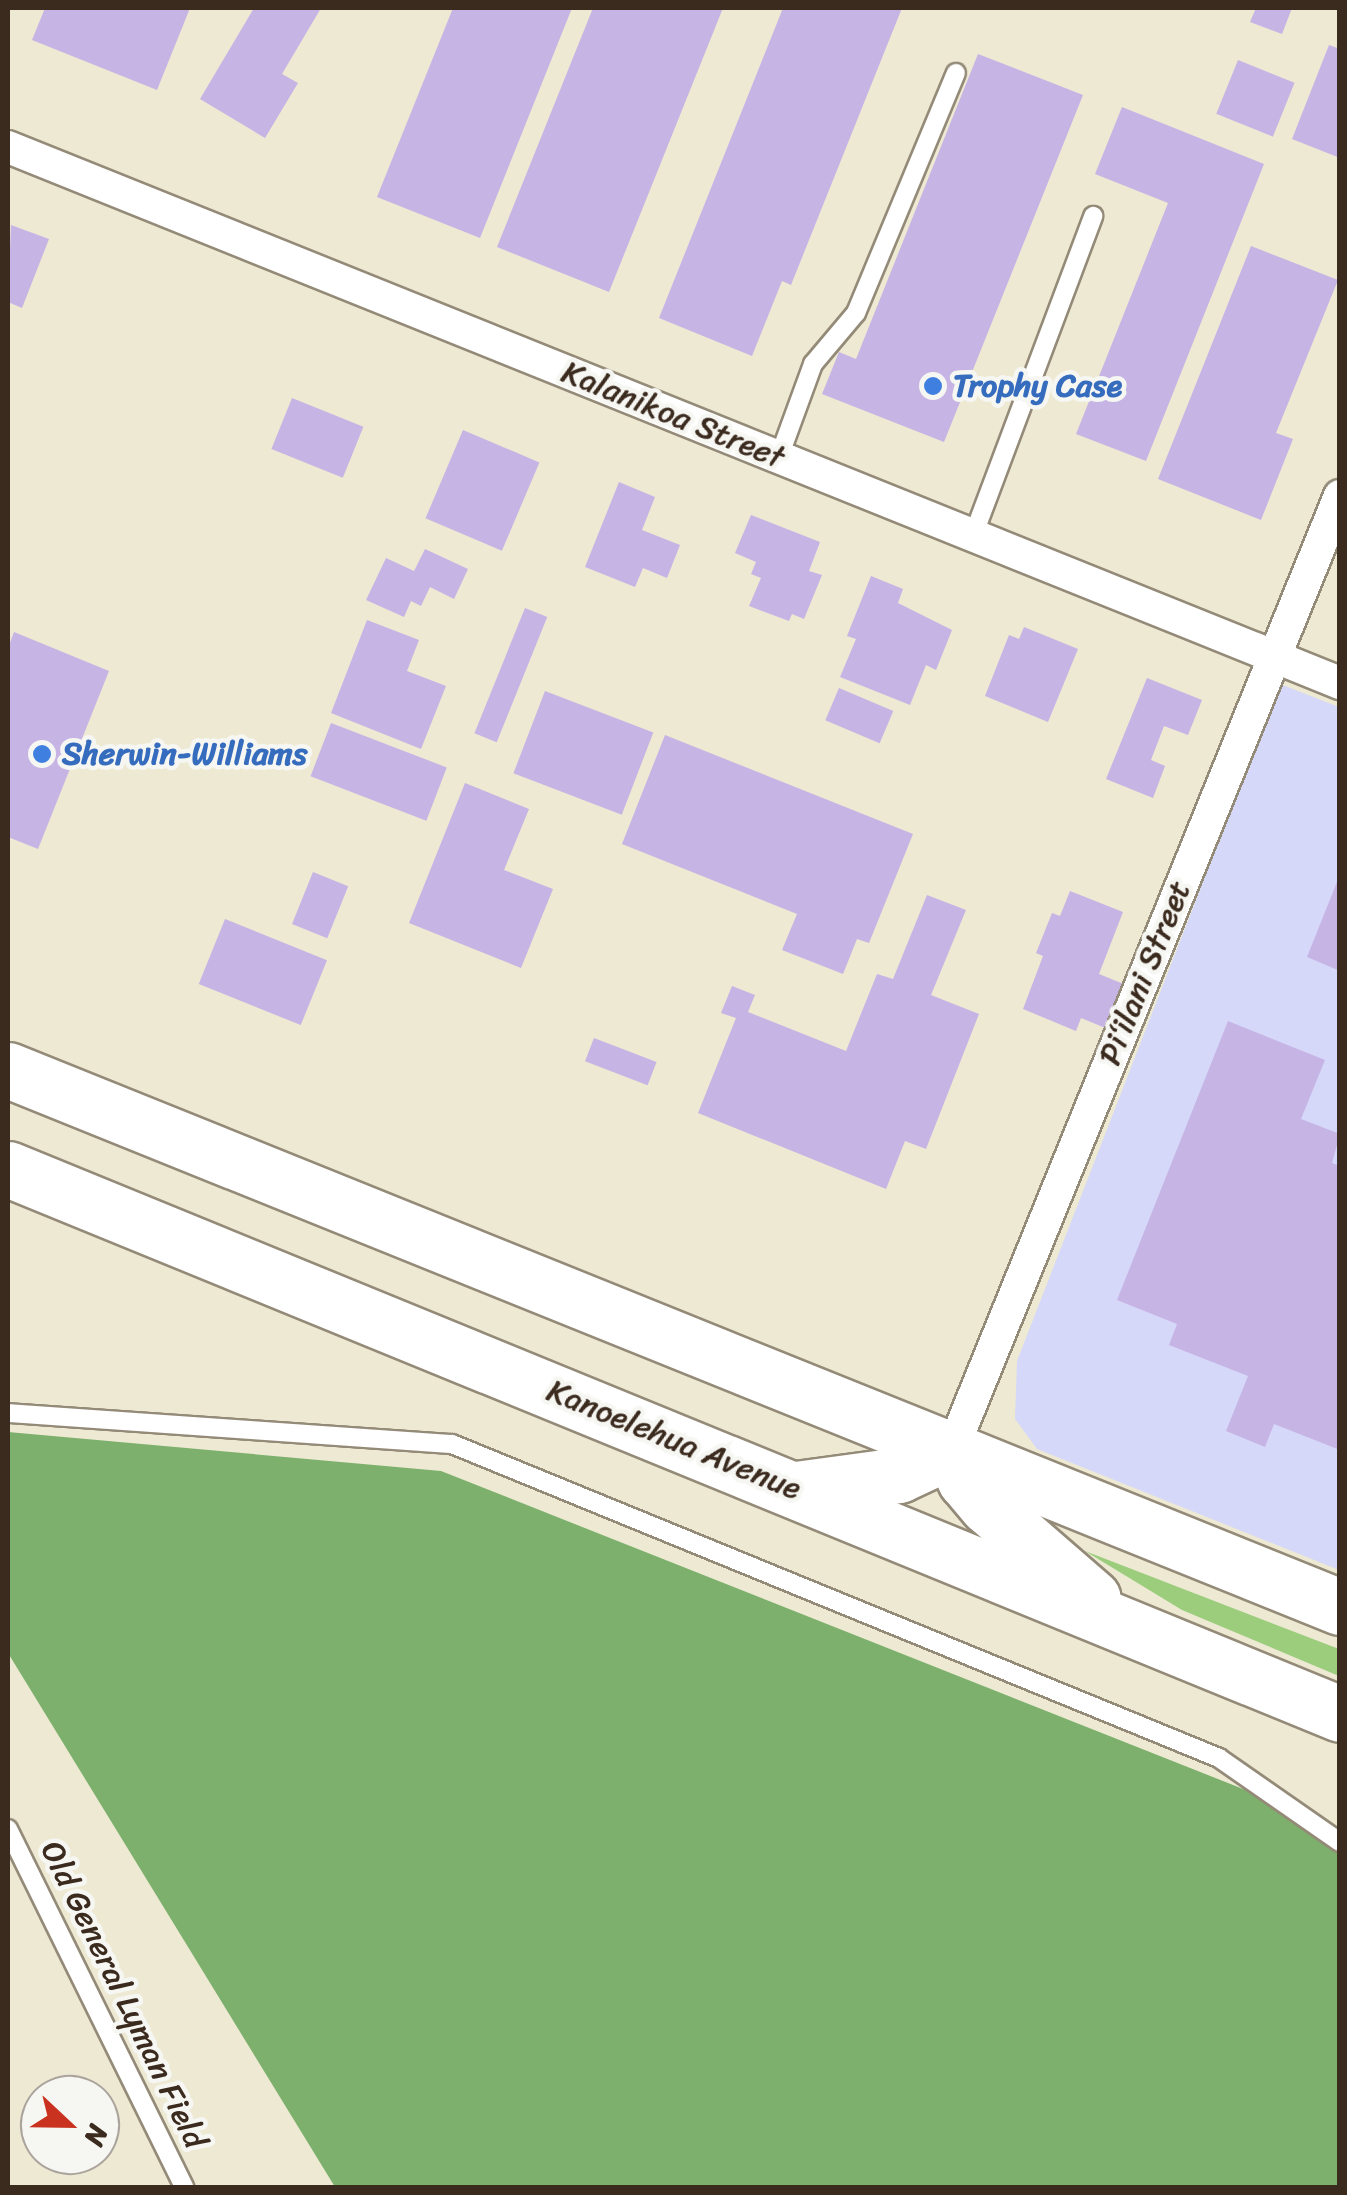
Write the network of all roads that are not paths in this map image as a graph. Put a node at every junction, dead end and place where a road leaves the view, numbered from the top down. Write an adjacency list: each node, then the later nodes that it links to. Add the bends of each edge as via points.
1 (956, 74): 4 (lane, via 856,313 813,364)
2 (8, 147): 4 (street, Kalanikoa Street)
3 (1092, 216): 6 (lane)
4 (778, 458): 6 (street, Kalanikoa Street)
5 (1340, 496): 7 (street, Pi‘ilani Street)
6 (973, 536): 7 (street, Kalanikoa Street)
7 (1272, 656): 8 (street, Kalanikoa Street); 12 (street, Pi‘ilani Street)
8 (1340, 683)
9 (8, 1070): 12 (highway)
10 (8, 1169): 13 (highway, Kanoelehua Avenue)
11 (8, 1412): 18 (lane, via 452,1444 1219,1758)
12 (952, 1450): 13 (highway, via 899,1475); 14 (highway); 15 (highway, via 987,1506)
13 (796, 1489): 15 (highway, Kanoelehua Avenue)
14 (1340, 1608)
15 (1116, 1624): 16 (highway, Kanoelehua Avenue)
16 (1340, 1714)
17 (8, 1829): 19 (lane, Old General Lyman Field)
18 (1340, 1842)
19 (185, 2188)

